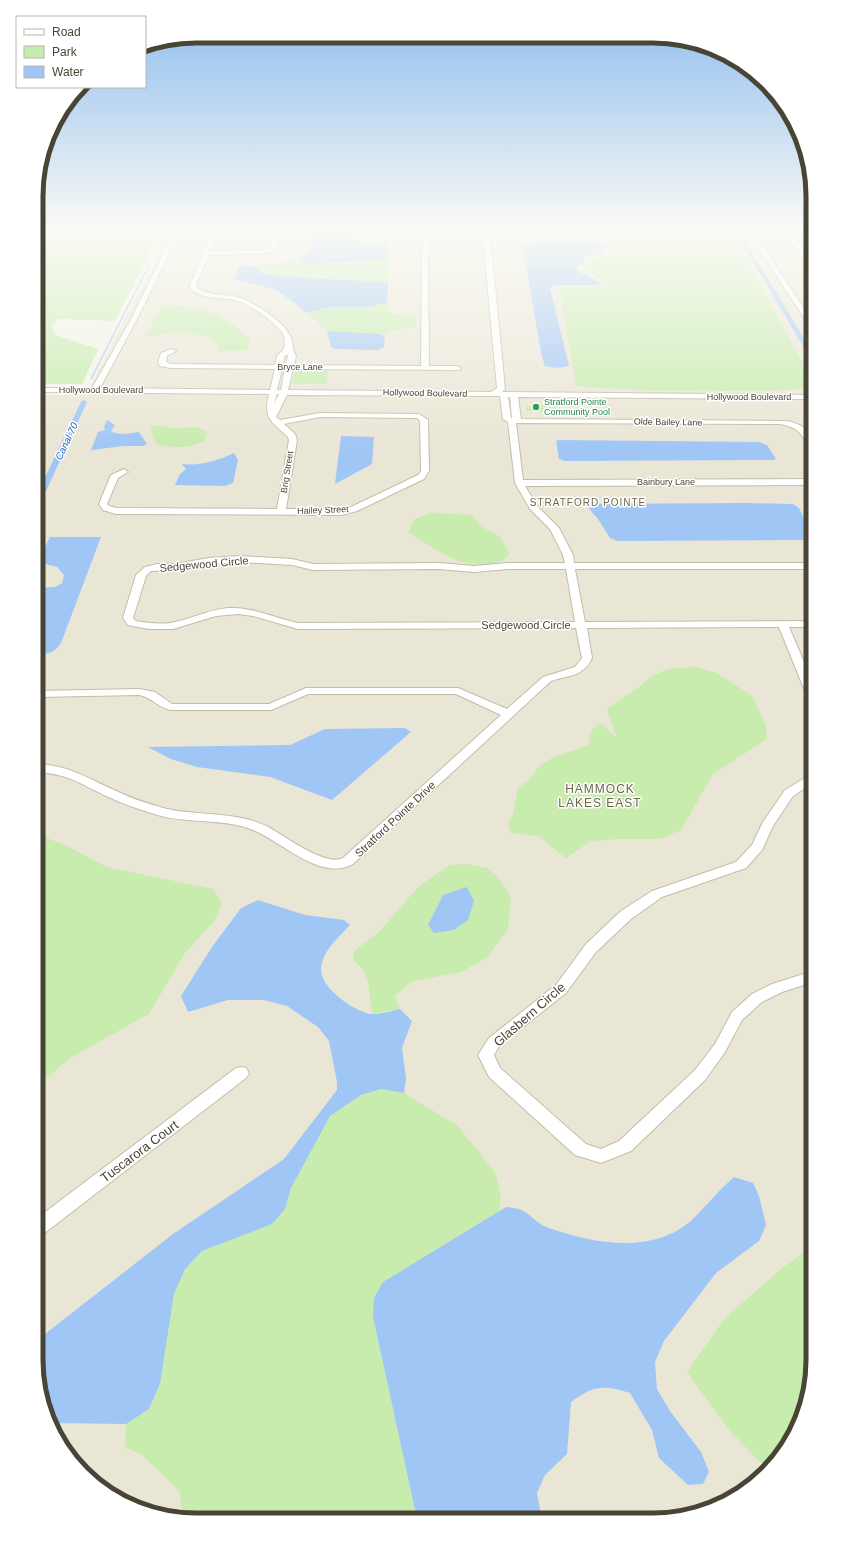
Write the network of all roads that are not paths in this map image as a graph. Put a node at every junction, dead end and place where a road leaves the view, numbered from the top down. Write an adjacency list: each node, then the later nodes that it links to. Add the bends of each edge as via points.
1 (142, 303): 14 (street)
2 (248, 303): 7 (street, via 282,329 287,335)
3 (425, 303): 11 (street)
4 (493, 303): 16 (street)
5 (797, 303): 6 (street)
6 (806, 317)
7 (288, 349): 9 (street, via 281,356); 10 (street, via 292,356)
8 (172, 351): 9 (street, Bryce Lane, via 164,355 163,364)
9 (279, 367): 10 (street, Bryce Lane); 15 (street)
10 (289, 367): 11 (street, Bryce Lane); 17 (street)
11 (425, 368): 12 (street, Bryce Lane)
12 (457, 368)
13 (43, 390): 14 (street, Hollywood Boulevard)
14 (96, 390): 15 (street, Hollywood Boulevard)
15 (273, 391): 17 (street, Hollywood Boulevard); 20 (street, via 270,407)
16 (502, 391): 17 (street, Hollywood Boulevard, via 493,394); 18 (street, Hollywood Boulevard); 21 (street, via 507,419)
17 (284, 392): 20 (street)
18 (514, 394): 19 (street, Hollywood Boulevard); 21 (street, via 517,420)
19 (806, 397)
20 (275, 420): 26 (street, Brig Street, via 292,436); 26 (street, Hailey Street, via 320,414 412,415 420,416 424,420 425,471 421,476 354,509 341,512)
21 (512, 421): 22 (street, Olde Bailey Lane, via 780,422 795,424); 25 (street, Stratford Pointe Drive)
22 (806, 433)
23 (124, 472): 26 (street, Hailey Street, via 114,477 102,504 106,508 116,511)
24 (806, 482): 25 (street, Bainbury Lane)
25 (519, 483): 27 (street, Stratford Pointe Drive, via 533,507 554,528 562,541)
26 (281, 511)
27 (570, 566): 28 (street, Sedgewood Circle); 31 (street, Stratford Pointe Drive); 31 (street, Sedgewood Circle, via 474,569 439,566 313,567 267,559 209,561 148,569 141,575 128,618 132,623 142,625 177,625 210,614 230,611 262,614 284,624 298,626)
28 (806, 566)
29 (783, 624): 30 (street, Sedgewood Circle); 31 (street, Sedgewood Circle); 32 (street)
30 (806, 624)
31 (581, 625): 34 (street, Stratford Pointe Drive, via 587,658 582,667 547,679)
32 (806, 679)
33 (43, 693): 34 (street, via 139,692 151,694 170,707 271,707 306,691 458,691)
34 (509, 714): 35 (street, Stratford Pointe Drive, via 348,861 337,865 324,863 256,827 233,820 187,817 162,811 119,797 64,770)
35 (43, 768)
36 (806, 782): 37 (street, Glasbern Circle, via 789,793 767,825 757,847 741,865 657,894 626,915 591,948 561,989 494,1042 486,1055 494,1072 581,1150 601,1156 625,1146 700,1075 720,1048 736,1016 757,998)
37 (806, 978)
38 (241, 1073): 39 (street, Tuscarora Court)
39 (43, 1224)

